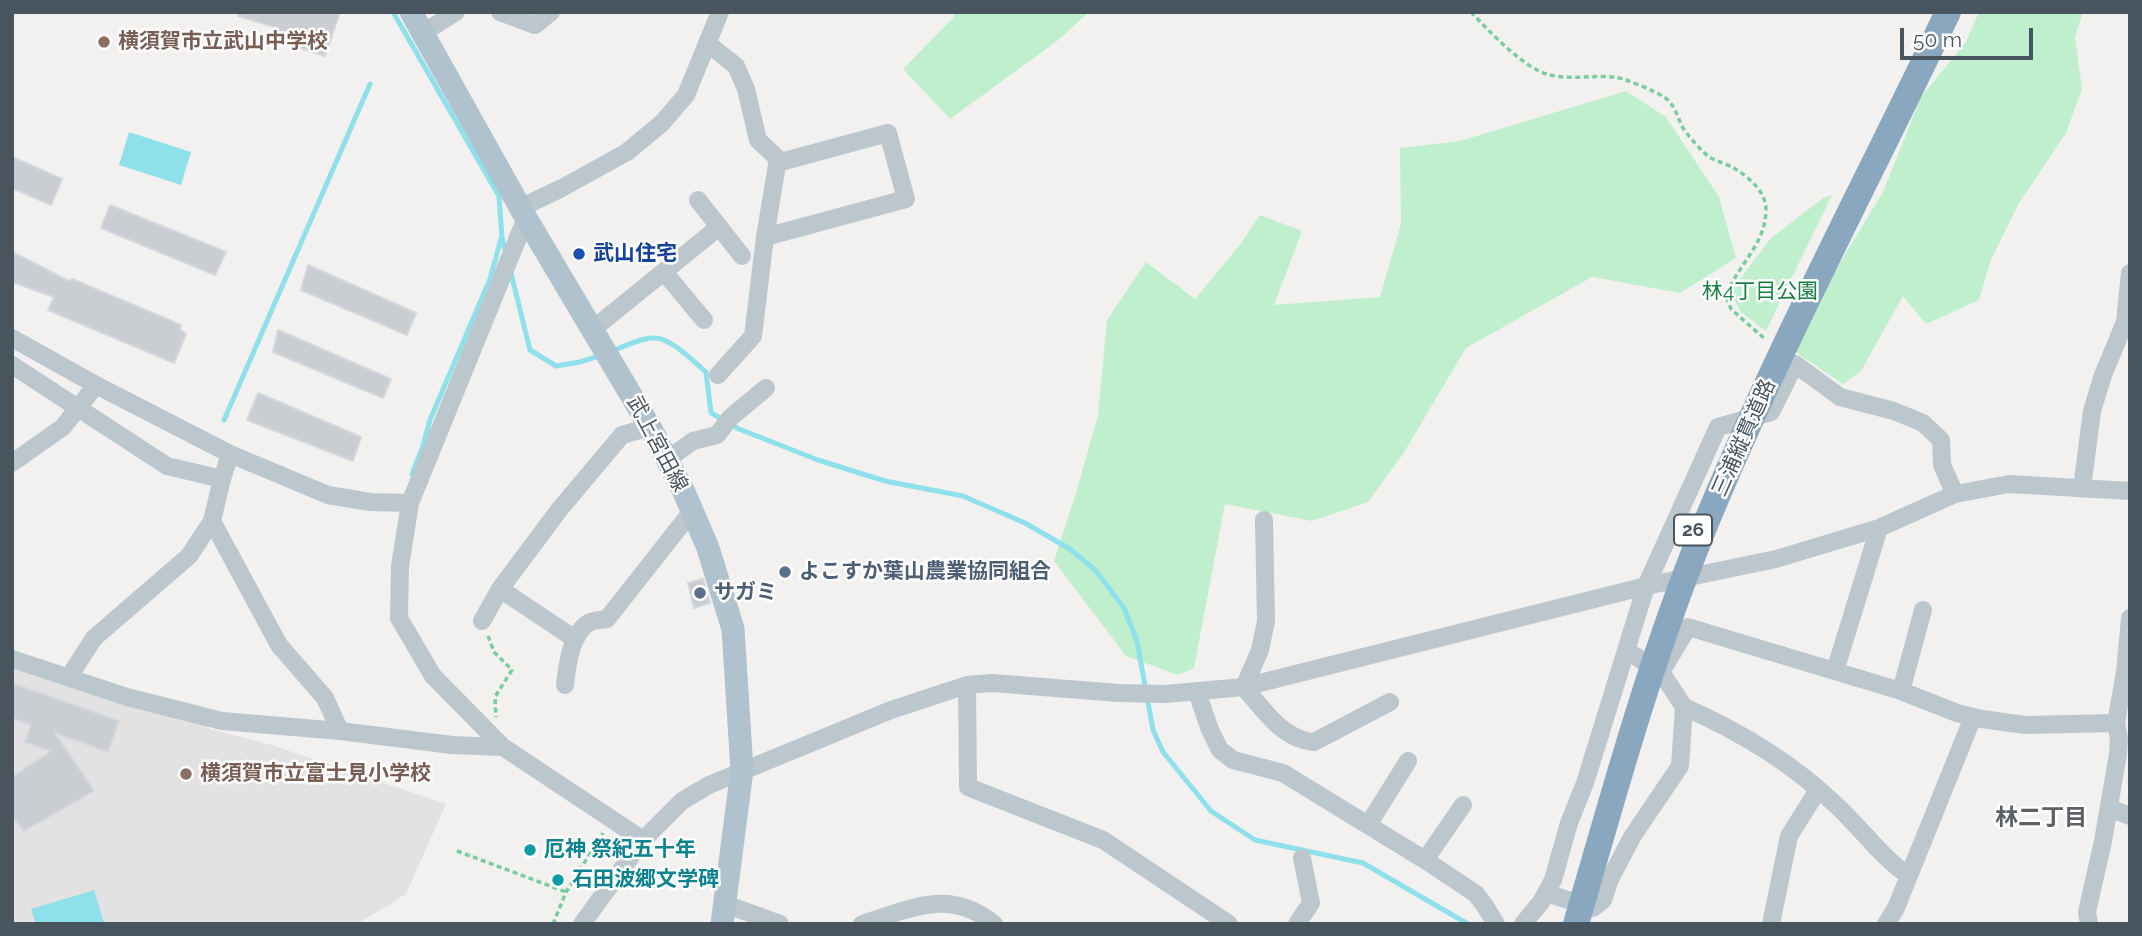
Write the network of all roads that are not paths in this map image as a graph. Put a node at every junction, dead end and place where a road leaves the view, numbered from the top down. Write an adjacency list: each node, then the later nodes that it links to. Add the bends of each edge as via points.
1 (411, 12): 8 (main road, 武上宮田線)
2 (456, 12): 8 (street)
3 (500, 12): 4 (street, via 534,25)
4 (551, 12)
5 (720, 12): 9 (street)
6 (1932, 12): 10 (highway, 三浦縦貫道路 / 26)
7 (1948, 12): 10 (highway, 三浦縦貫道路 / 26, via 1910,94)
8 (423, 33): 13 (main road, 武上宮田線)
9 (707, 43): 11 (street, via 736,66 758,139); 13 (street, via 686,95 662,123 627,152)
10 (1871, 156): 83 (highway, 三浦縦貫道路 / 26, via 1762,371 1677,570 1640,672); 84 (highway, 三浦縦貫道路 / 26, via 1700,537 1618,778)
11 (777, 163): 15 (street); 15 (street, via 888,133 906,199)
12 (698, 200): 14 (street)
13 (523, 213): 21 (main road, 武上宮田線); 35 (street)
14 (719, 227): 16 (street); 17 (street)
15 (765, 237): 23 (street, via 754,336)
16 (742, 256)
17 (664, 272): 19 (street); 21 (street)
18 (2130, 272): 32 (street, via 2125,322 2092,411)
19 (704, 320)
20 (12, 338): 24 (street)
21 (602, 345): 27 (main road, 武上宮田線)
22 (12, 365): 26 (street)
23 (718, 375)
24 (96, 384): 26 (street); 28 (street)
25 (766, 388): 29 (street, via 717,435 693,441)
26 (78, 408): 30 (street, via 63,427); 31 (street, via 167,466)
27 (650, 427): 29 (main road, 武上宮田線); 41 (street, via 622,435)
28 (230, 454): 31 (street); 35 (street, via 328,495)
29 (667, 460): 36 (main road, 武上宮田線)
30 (12, 463)
31 (222, 479): 38 (street)
32 (2082, 488): 33 (street); 34 (street, via 2009,484)
33 (2130, 491)
34 (1955, 494): 39 (street); 40 (street, via 1942,465 1941,440 1923,423 1840,397 1794,364 1771,412 1718,427)
35 (410, 503): 61 (street, via 400,566 399,618 433,676)
36 (692, 510): 45 (street, via 607,619 589,622); 63 (main road, 武上宮田線, via 733,629)
37 (1264, 520): 53 (street, via 1266,621)
38 (212, 521): 50 (street, via 189,556 94,638); 59 (street, via 279,645 325,698)
39 (1879, 528): 40 (street, via 1776,559); 48 (street)
40 (1646, 586): 46 (street); 53 (street)
41 (499, 589): 44 (street); 45 (street)
42 (1923, 610): 54 (street)
43 (2130, 618): 60 (street)
44 (482, 621)
45 (575, 639): 51 (street)
46 (1627, 651): 49 (street); 73 (street)
47 (12, 659): 50 (street)
48 (1835, 671): 49 (street, via 1688,627); 54 (street)
49 (1661, 672): 57 (street)
50 (69, 677): 59 (street, via 222,721)
51 (565, 685)
52 (967, 685): 55 (street, via 992,682 1119,693); 63 (street); 79 (street, via 968,787 1103,840)
53 (1244, 687): 55 (street); 56 (street, via 1286,732 1301,741 1314,742)
54 (1901, 691): 58 (street)
55 (1197, 692): 68 (street, via 1220,750 1233,760 1283,773)
56 (1390, 702)
57 (1684, 707): 64 (street, via 1715,720 1791,767); 73 (street, via 1680,766 1632,837 1603,901 1593,908)
58 (1973, 716): 60 (street); 72 (street)
59 (340, 731): 61 (street, via 452,745)
60 (2121, 735): 66 (street)
61 (500, 745): 69 (street)
62 (1408, 761): 68 (street)
63 (742, 770): 69 (street, via 682,801); 74 (main road, 武上宮田線)
64 (1818, 790): 72 (street); 85 (street, via 1789,835)
65 (1463, 805): 71 (street)
66 (2109, 808): 67 (street); 87 (street, via 2087,912)
67 (2130, 816)
68 (1368, 825): 71 (street)
69 (643, 840): 75 (street)
70 (1302, 858): 80 (street, via 1311,903)
71 (1425, 860): 81 (street, via 1476,894)
72 (1909, 876): 86 (street)
73 (1546, 894): 82 (street)
74 (723, 914): 76 (street)
75 (582, 924)
76 (780, 924)
77 (862, 924): 78 (street, via 928,904 949,903 981,913)
78 (994, 924)
79 (1229, 924)
80 (1297, 924)
81 (1496, 924)
82 (1523, 924)
83 (1566, 924)
84 (1577, 924)
85 (1771, 924)
86 (1886, 924)
87 (2090, 924)

